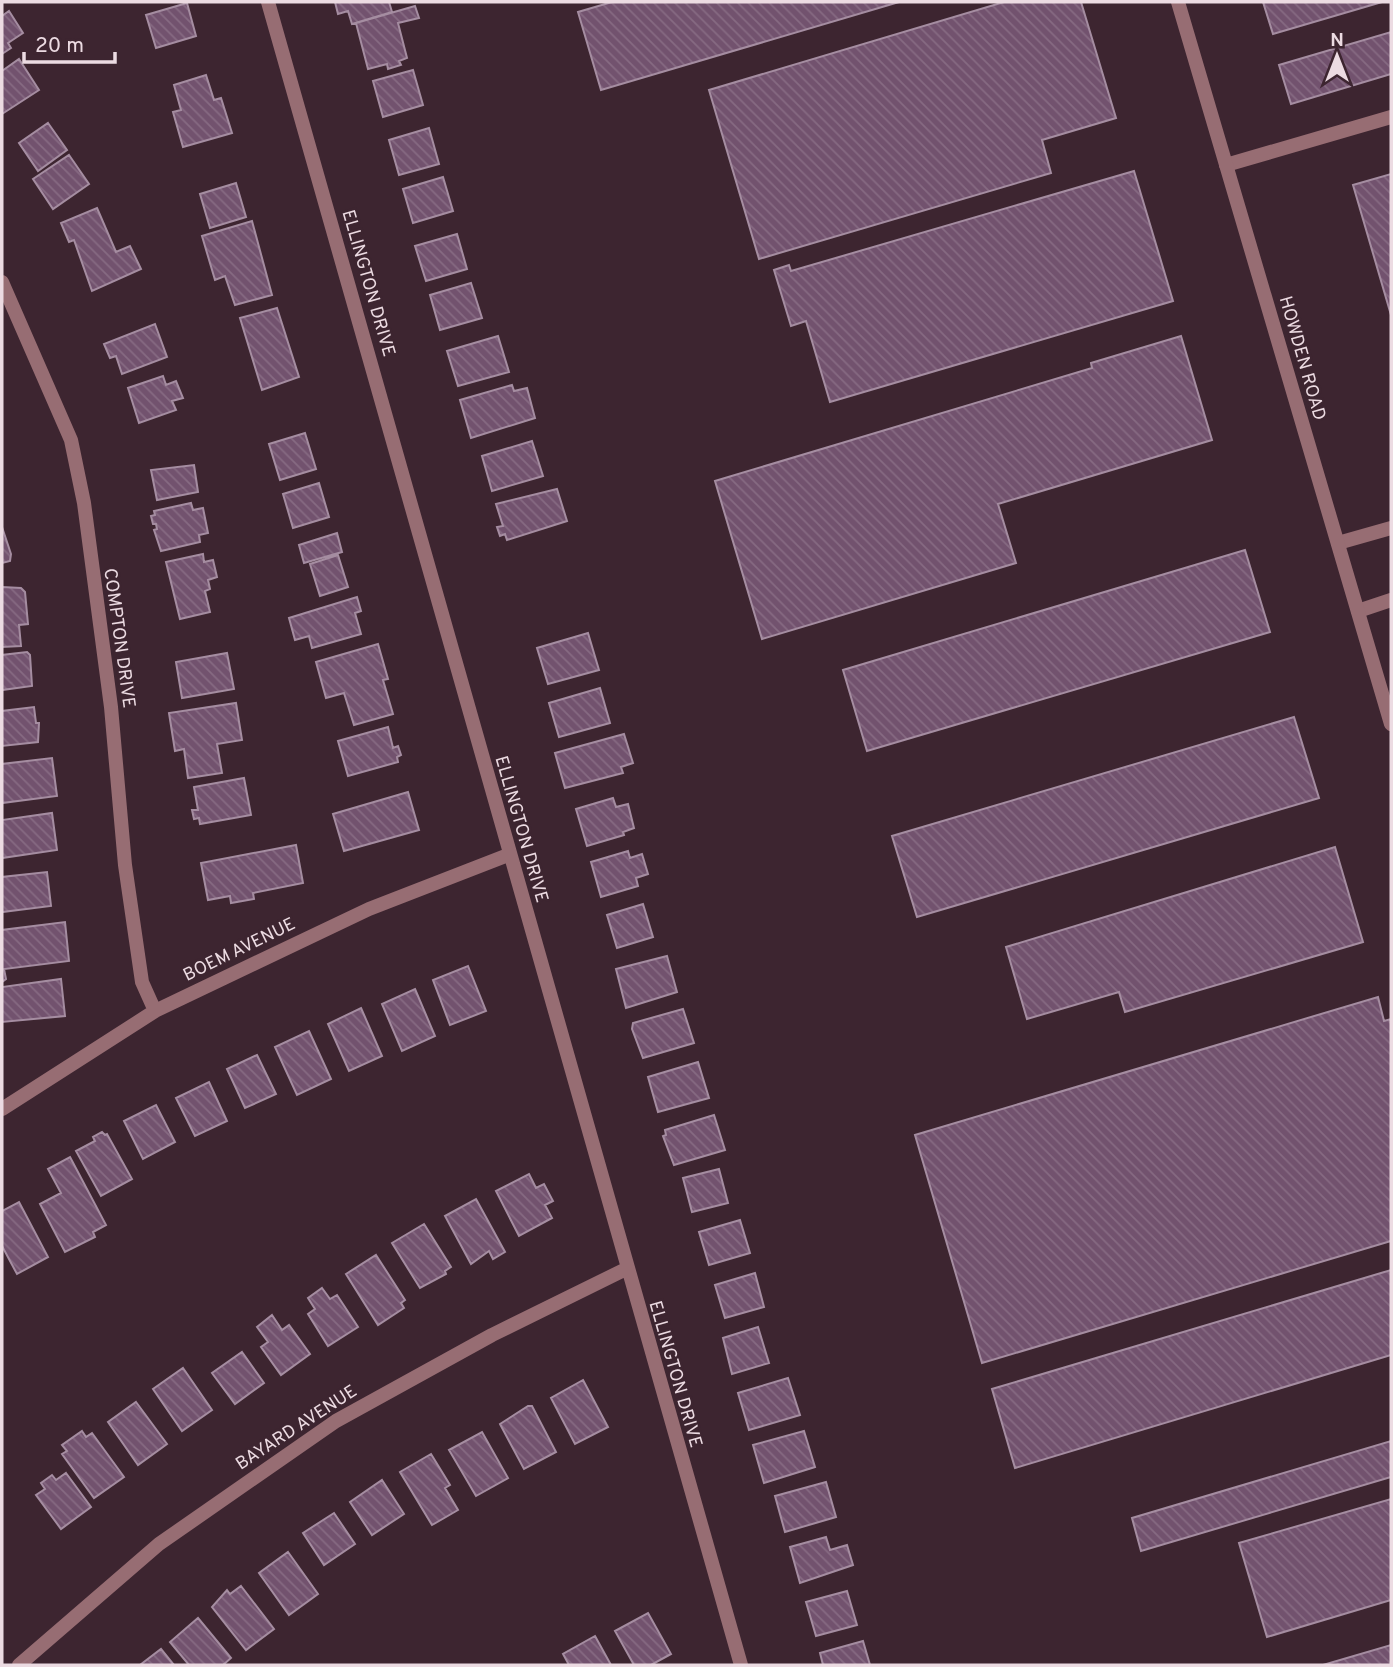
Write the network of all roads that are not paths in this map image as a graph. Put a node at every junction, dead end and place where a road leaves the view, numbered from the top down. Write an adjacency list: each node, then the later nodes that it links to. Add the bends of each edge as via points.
1 (268, 2): 11 (street, ELLINGTON DRIVE)
2 (1178, 2): 4 (street, HOWDEN ROAD)
3 (1391, 117): 4 (street)
4 (1226, 165): 7 (street, HOWDEN ROAD)
5 (2, 282): 12 (street, COMPTON DRIVE, via 71,440 111,707 125,865 142,982)
6 (1391, 528): 7 (street)
7 (1338, 543): 9 (street, HOWDEN ROAD)
8 (1391, 600): 9 (street)
9 (1358, 611): 10 (street, HOWDEN ROAD)
10 (1391, 724)
11 (508, 855): 12 (street, BOEM AVENUE, via 369,909); 14 (street, ELLINGTON DRIVE)
12 (155, 1011): 13 (street, BOEM AVENUE)
13 (2, 1109)
14 (626, 1269): 15 (street, BAYARD AVENUE, via 492,1335 336,1421 159,1544); 16 (street, ELLINGTON DRIVE)
15 (19, 1665)
16 (741, 1665)

